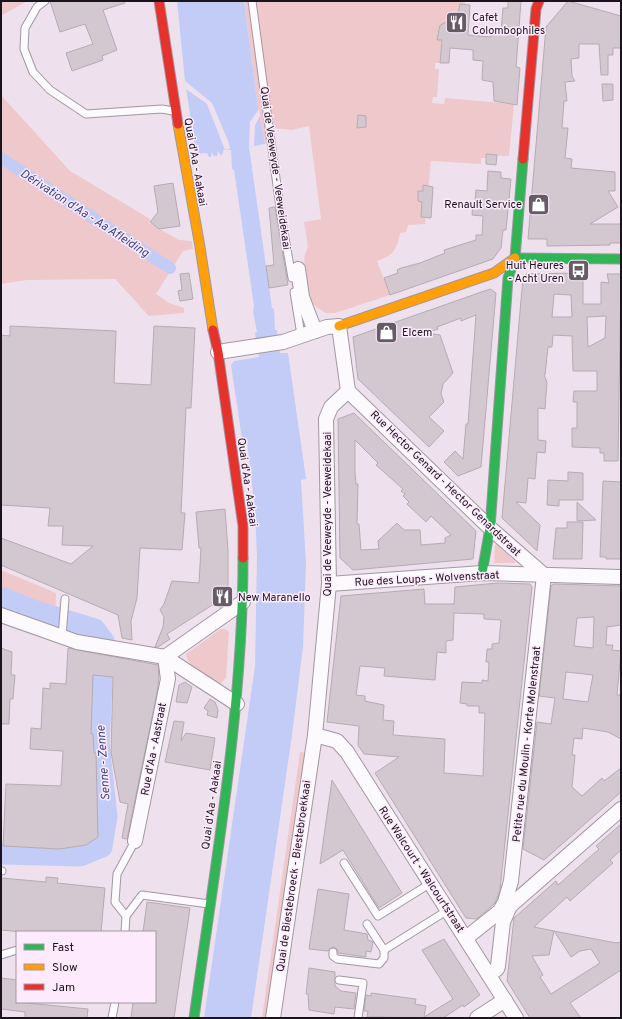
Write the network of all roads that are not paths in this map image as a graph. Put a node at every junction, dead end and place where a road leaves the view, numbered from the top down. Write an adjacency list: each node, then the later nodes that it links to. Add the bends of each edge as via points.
1 (45, 1): 7 (lane, via 37,7 25,28 24,49 33,72 50,90 86,114 162,109)
2 (159, 1): 7 (street, Quai d'Aa - Aakaai)
3 (252, 1): 13 (lane, Quai de Veeweyde - Veeweidekaai, via 281,216)
4 (539, 1): 8 (street, via 536,9)
5 (544, 1): 6 (street)
6 (549, 1)
7 (175, 112): 14 (street, Quai d'Aa - Aakaai, via 199,242 212,332)
8 (515, 258): 9 (street); 11 (street, via 494,273); 16 (street, via 508,278)
9 (621, 259)
10 (298, 269): 12 (street, via 302,297)
11 (339, 326): 12 (street); 15 (street)
12 (315, 331): 13 (street)
13 (301, 335): 14 (street, via 283,342)
14 (224, 351): 22 (street, Quai d'Aa - Aakaai, via 243,526)
15 (348, 392): 16 (street, Rue Hector Genard - Hector Genardstraat); 20 (street, Quai de Veeweyde - Veeweidekaai, via 331,407 326,419)
16 (490, 528): 17 (street); 18 (street, Rue Hector Genard - Hector Genardstraat)
17 (482, 573): 18 (street, Rue des Loups - Wolvenstraat); 20 (street, Rue des Loups - Wolvenstraat)
18 (544, 575): 19 (street, Rue des Loups - Wolvenstraat); 31 (street, Petite rue du Moulin - Korte Molenstraat)
19 (621, 577)
20 (329, 584): 27 (street, Quai de Veeweyde - Veeweidekaai)
21 (65, 599): 24 (lane)
22 (243, 602): 25 (street); 26 (street, Quai d'Aa - Aakaai)
23 (1, 615): 24 (street)
24 (62, 632): 25 (street, via 77,642)
25 (165, 657): 26 (street); 29 (street, Rue d'Aa - Aastraat, via 168,678)
26 (237, 704): 34 (street, Quai d'Aa - Aakaai)
27 (315, 735): 32 (street, Rue Walcourt - Walcourtstraat, via 337,741 347,752); 51 (street, Quai de Biestebroeck - Biestebroekkaai)
28 (621, 809): 33 (street)
29 (135, 841): 37 (lane, via 117,874 115,902)
30 (344, 862): 32 (lane, via 378,916)
31 (511, 881): 33 (street); 36 (street, Petite rue du Moulin - Korte Molenstraat)
32 (430, 883): 35 (street, Rue Walcourt - Walcourtstraat)
33 (526, 890): 36 (street)
34 (210, 904): 37 (lane, via 142,895); 50 (street, Quai d'Aa - Aakaai)
35 (448, 910): 40 (street, Rue Walcourt - Walcourtstraat); 42 (lane)
36 (503, 912): 40 (street); 45 (street, Petite rue du Moulin - Korte Molenstraat, via 498,966)
37 (126, 916): 39 (lane)
38 (368, 924): 42 (lane)
39 (125, 931)
40 (466, 938): 45 (street, Rue Walcourt - Walcourtstraat)
41 (16, 950): 44 (lane)
42 (384, 950): 43 (lane, via 384,958 380,964 337,959)
43 (333, 952)
44 (1, 956)
45 (489, 974): 47 (street, Rue Walcourt - Walcourtstraat)
46 (339, 980): 52 (lane, via 363,983)
47 (505, 1000): 53 (street); 54 (street, Rue Walcourt - Walcourtstraat)
48 (114, 1003): 49 (lane)
49 (112, 1018)
50 (194, 1018)
51 (273, 1018)
52 (358, 1018)
53 (477, 1018)
54 (516, 1018)

